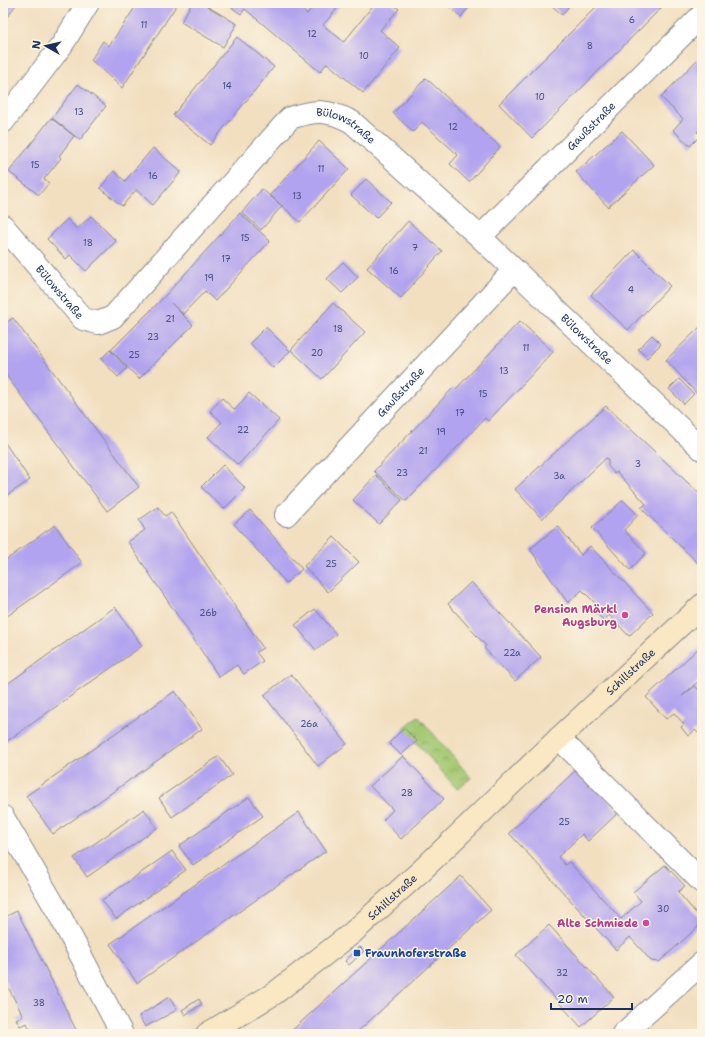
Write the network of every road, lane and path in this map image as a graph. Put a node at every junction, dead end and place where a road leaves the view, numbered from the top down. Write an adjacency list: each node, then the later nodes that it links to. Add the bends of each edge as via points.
1 (88, 3): 3 (street, via 62,45)
2 (702, 15): 5 (street, Gaußstraße)
3 (3, 122)
4 (3, 226): 5 (street, Bülowstraße, via 83,319 98,323 113,317 290,118 307,112 326,111 352,122)
5 (480, 237): 6 (street, Bülowstraße)
6 (514, 270): 7 (street, Bülowstraße); 8 (street, Gaußstraße)
7 (702, 449)
8 (286, 515)
9 (702, 605): 10 (street, Schillstraße)
10 (559, 738): 12 (street); 15 (street, Schillstraße, via 422,870 350,934 275,993)
11 (3, 817): 14 (street, via 58,912)
12 (702, 882)
13 (702, 963): 16 (street)
14 (122, 1034)
15 (207, 1034)
16 (623, 1034)

